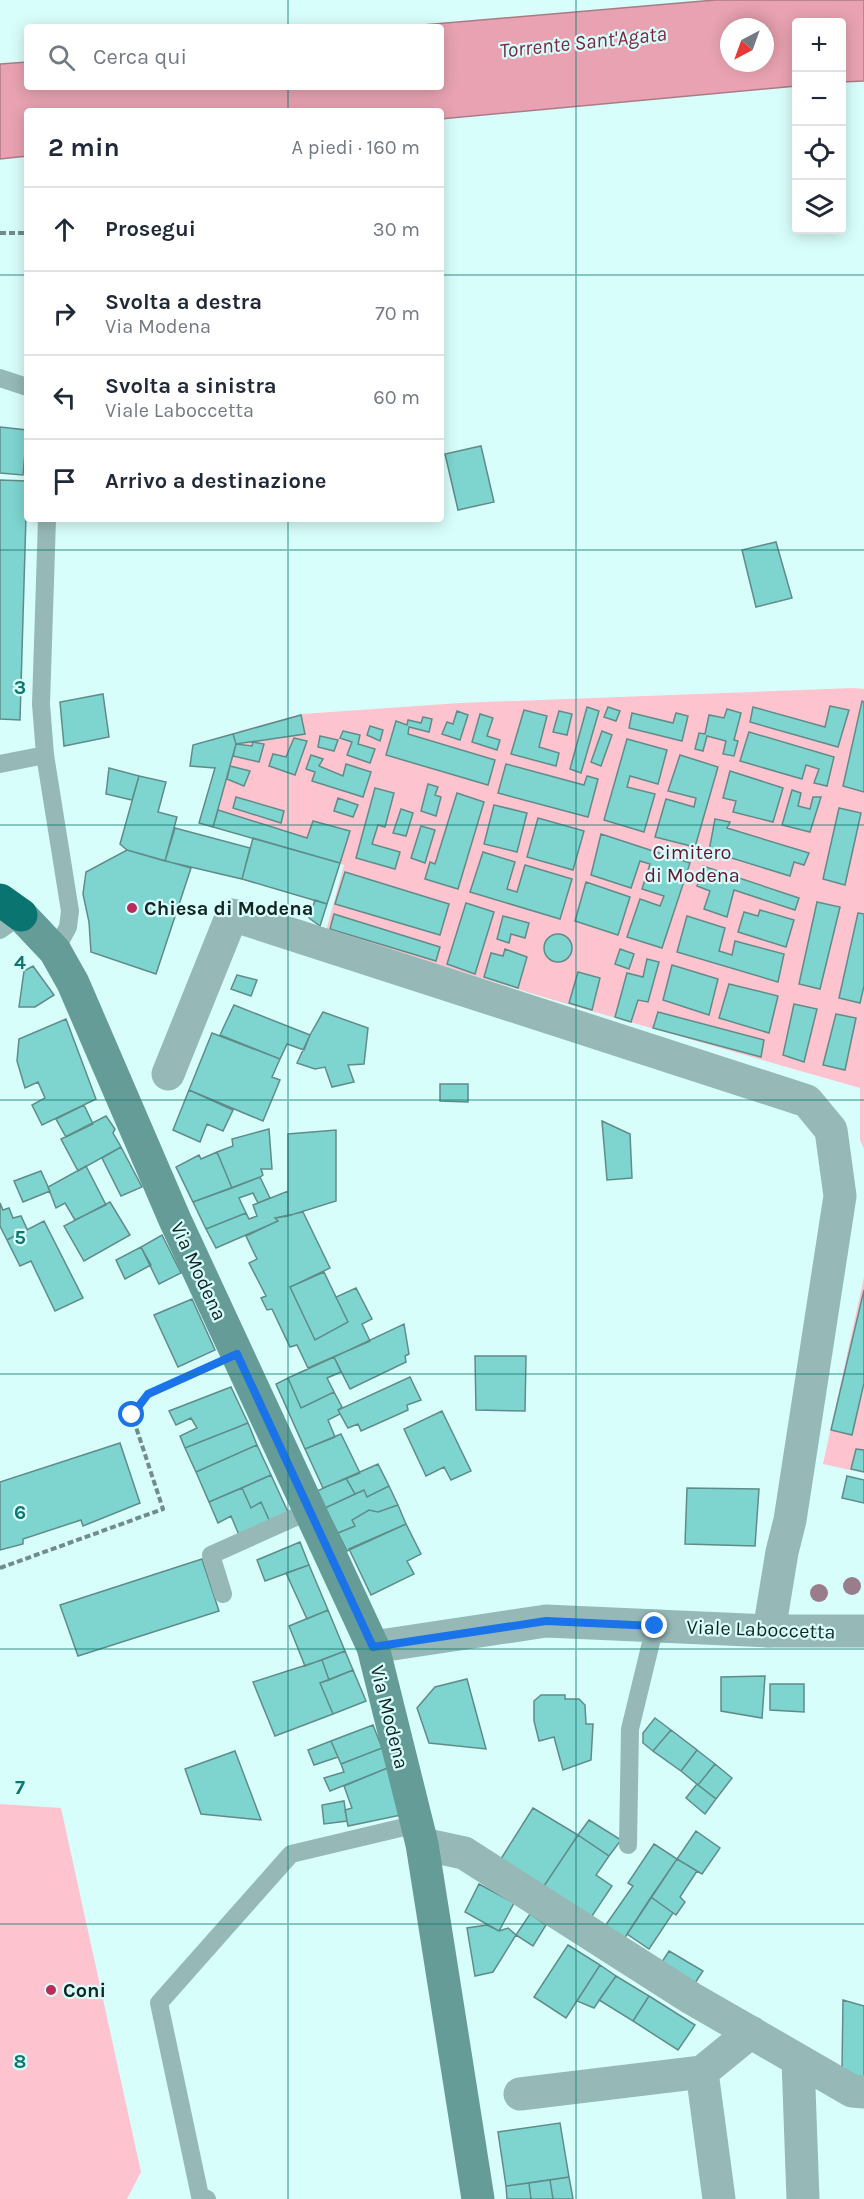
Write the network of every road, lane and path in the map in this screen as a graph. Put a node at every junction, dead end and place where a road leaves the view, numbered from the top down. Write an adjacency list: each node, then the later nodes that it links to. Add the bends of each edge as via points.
1 (0, 233): 2 (path)
2 (24, 233)
3 (0, 378): 4 (lane)
4 (24, 386)
5 (47, 522): 6 (lane, via 41,704)
6 (45, 755): 7 (lane); 9 (lane, via 70,911 68,927)
7 (0, 764)
8 (7, 915): 9 (main road, Via Modena)
9 (55, 951): 11 (main road, Via Modena, via 73,983)
10 (168, 1074): 16 (street, via 232,915 807,1101 831,1130 840,1196)
11 (237, 1354): 12 (main road, Via Modena); 13 (path, via 148,1394 132,1415 163,1509)
12 (309, 1511): 14 (lane, via 211,1555); 18 (main road, Via Modena)
13 (0, 1568)
14 (223, 1594)
15 (655, 1626): 16 (street, Viale Laboccetta); 18 (street, Viale Laboccetta, via 546,1621); 20 (lane, via 630,1729)
16 (770, 1631): 17 (street, Viale Laboccetta)
17 (864, 1631)
18 (373, 1647): 19 (main road, Via Modena)
19 (420, 1834): 21 (street, via 464,1853); 26 (lane, via 291,1854 159,2002 200,2196); 27 (main road, Via Modena)
20 (627, 1845)
21 (751, 2032): 22 (street); 23 (street)
22 (798, 2060): 24 (street, via 852,2091); 29 (street)
23 (702, 2072): 25 (street); 28 (street)
24 (864, 2092)
25 (520, 2094)
26 (207, 2199)
27 (477, 2199)
28 (719, 2199)
29 (803, 2199)

